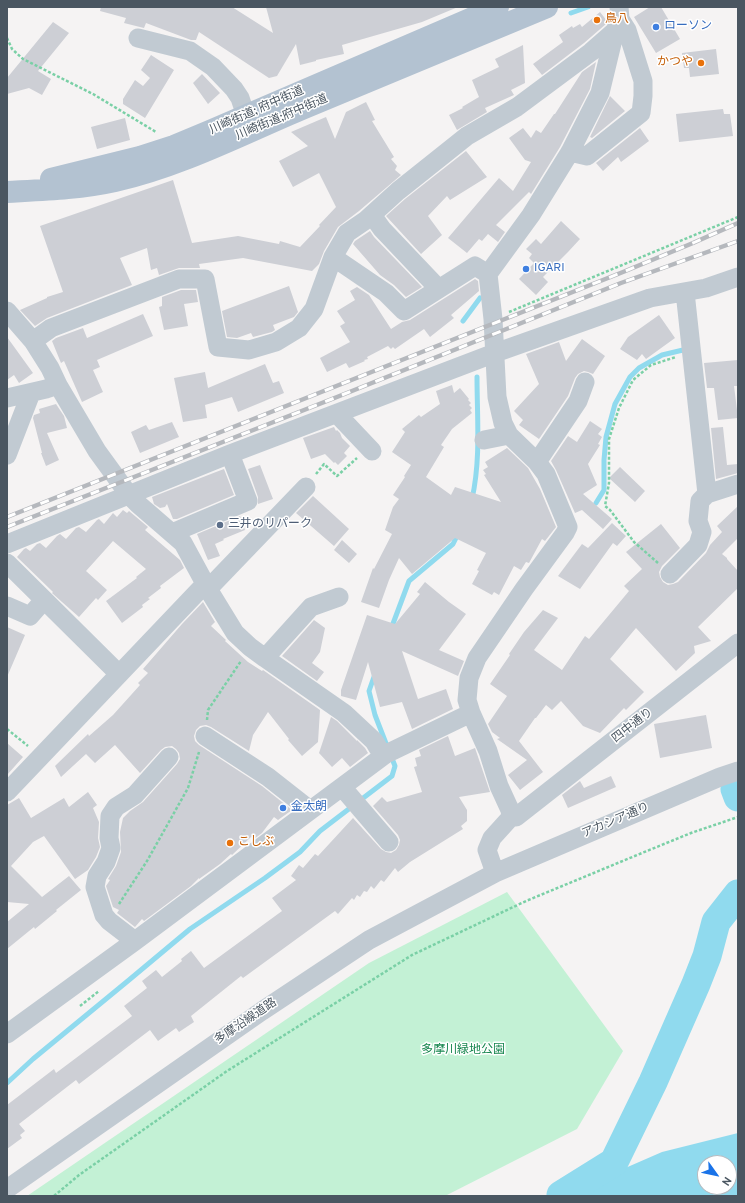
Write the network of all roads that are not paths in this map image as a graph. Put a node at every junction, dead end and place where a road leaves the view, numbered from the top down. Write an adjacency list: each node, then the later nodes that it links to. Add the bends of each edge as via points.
1 (498, 7): 5 (main road, 川崎街道; 府中街道)
2 (547, 7): 7 (main road, 川崎街道;府中街道, via 208,150 148,172 94,186)
3 (618, 19): 6 (street, via 600,92); 6 (street, via 627,30 643,81 641,113 587,156); 8 (street, via 591,52 517,106 466,136)
4 (138, 38): 5 (street, via 190,51 213,67 234,89)
5 (246, 116): 7 (main road, 川崎街道; 府中街道, via 174,146 140,157)
6 (570, 152): 10 (street, via 531,215)
7 (7, 191)
8 (372, 215): 9 (street, via 347,233); 12 (street)
9 (333, 257): 12 (street, via 386,293 404,311); 15 (street, via 314,309 299,328 276,342 249,350 218,347 204,279 179,279 163,284 51,328)
10 (488, 274): 12 (street, via 475,266); 16 (street)
11 (738, 277): 13 (street)
12 (438, 288)
13 (685, 292): 16 (street, via 650,298); 31 (street)
14 (7, 311): 15 (street)
15 (33, 341): 18 (street)
16 (496, 353): 21 (street); 22 (street, via 497,397)
17 (585, 382): 27 (street, via 578,401)
18 (58, 386): 19 (street); 30 (street, via 97,451)
19 (31, 393): 20 (street); 26 (street)
20 (7, 398)
21 (337, 414): 24 (street); 25 (street)
22 (509, 435): 23 (street); 27 (street)
23 (484, 440)
24 (371, 449)
25 (230, 454): 30 (street); 32 (street, via 248,501)
26 (7, 455)
27 (537, 462): 43 (street, via 546,474 568,527 477,658 469,678 467,700)
28 (738, 484): 31 (street)
29 (306, 487): 36 (street)
30 (129, 494): 32 (street); 33 (street)
31 (707, 494): 35 (street, via 700,501 698,521 702,532 698,546)
32 (172, 533): 36 (street, via 183,542)
33 (7, 544)
34 (7, 564): 38 (street)
35 (670, 574)
36 (207, 586): 41 (street, via 235,633); 42 (street)
37 (339, 597): 41 (street, via 311,607)
38 (44, 600): 39 (street, via 30,616); 42 (street)
39 (7, 606)
40 (738, 643): 51 (street, 四中通り)
41 (258, 653): 45 (street, via 344,713)
42 (119, 674): 48 (street)
43 (471, 713): 45 (street); 51 (street, via 488,751 499,786)
44 (206, 736): 50 (street, via 268,777)
45 (388, 753): 49 (street)
46 (169, 757): 54 (street, via 135,795 116,807 110,816 110,848 106,862 97,876 95,887 104,916)
47 (738, 771): 53 (street, アカシア通り)
48 (7, 792)
49 (351, 798): 50 (street); 52 (street)
50 (310, 810): 54 (street)
51 (514, 817): 53 (street, 四中通り, via 492,838 487,850)
52 (389, 842)
53 (495, 873): 56 (street, 多摩沿線道路, via 369,940 262,1011)
54 (135, 941): 55 (street)
55 (7, 1034)
56 (7, 1189)

